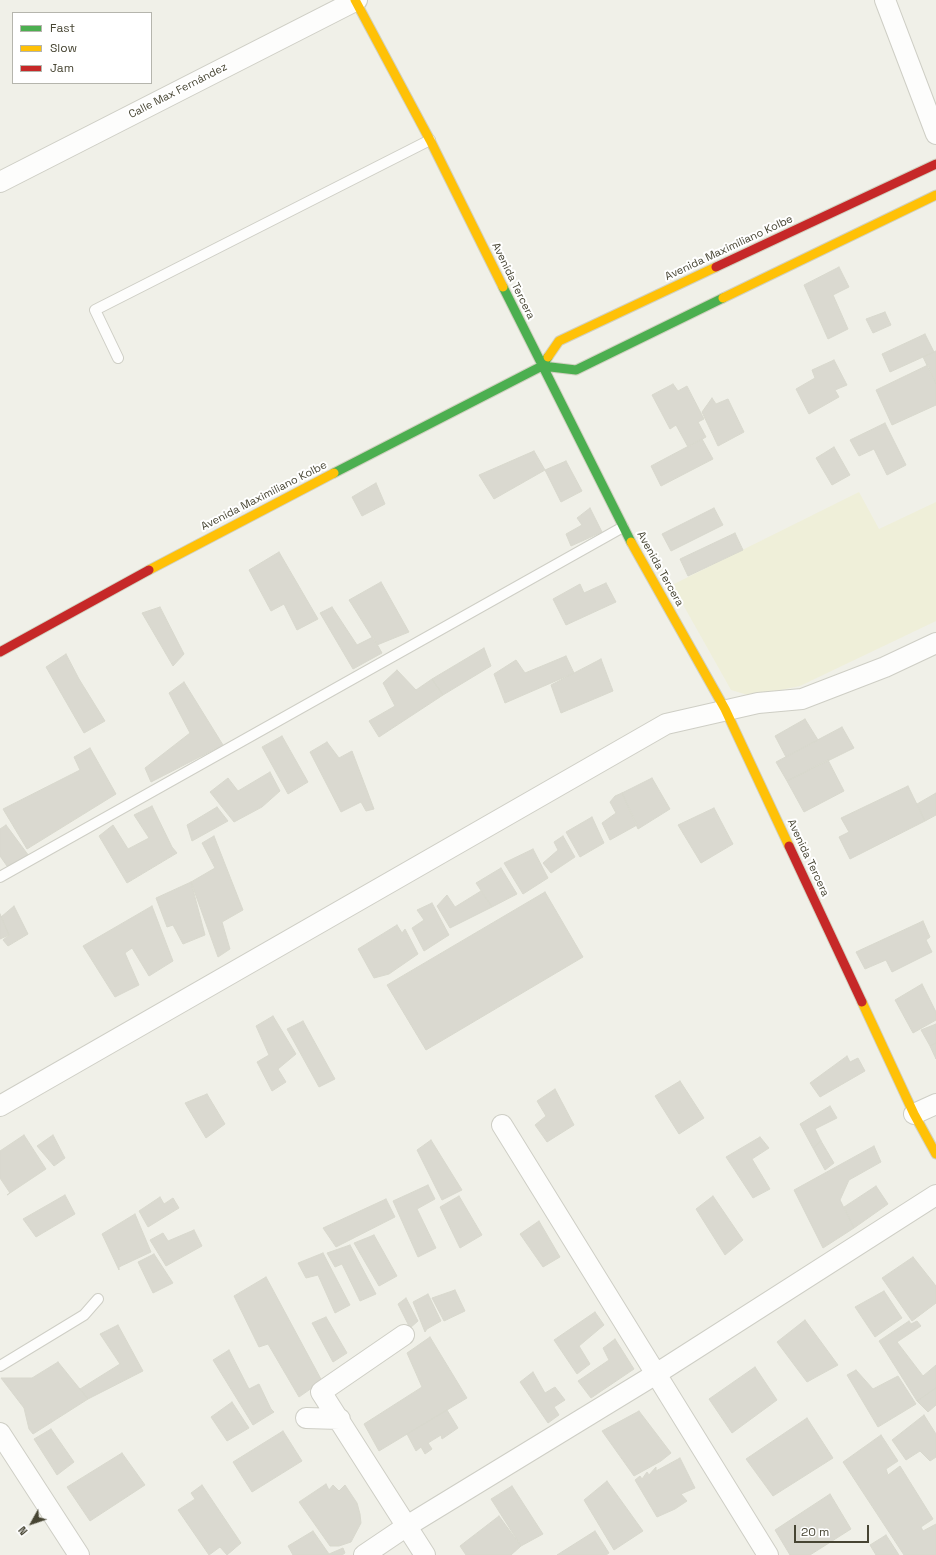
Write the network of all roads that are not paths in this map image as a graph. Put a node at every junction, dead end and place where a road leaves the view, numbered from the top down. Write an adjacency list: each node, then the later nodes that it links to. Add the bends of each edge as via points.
1 (356, 0): 4 (main road, Avenida Tercera); 6 (street, Calle Max Fernández)
2 (885, 0): 3 (street)
3 (936, 134)
4 (430, 140): 8 (lane, via 95,310); 9 (main road, Avenida Tercera)
5 (936, 164): 9 (main road, Avenida Maximiliano Kolbe, via 559,341)
6 (0, 182)
7 (936, 195): 9 (main road, via 576,370)
8 (118, 358)
9 (542, 366): 10 (main road, Avenida Tercera); 12 (main road, Avenida Maximiliano Kolbe, via 190,548)
10 (623, 527): 13 (main road, Avenida Tercera); 14 (lane)
11 (936, 643): 13 (street, via 885,667 802,699)
12 (0, 652)
13 (725, 709): 16 (street, via 666,724); 17 (main road, Avenida Tercera)
14 (0, 877)
15 (936, 1104): 17 (street)
16 (0, 1106)
17 (914, 1114): 19 (main road, Avenida Tercera)
18 (502, 1126): 24 (street)
19 (936, 1154)
20 (936, 1195): 24 (street)
21 (98, 1299): 23 (lane, via 84,1315)
22 (404, 1335): 26 (street, via 321,1392)
23 (0, 1366)
24 (656, 1374): 28 (street); 32 (street)
25 (306, 1418): 26 (street)
26 (340, 1419): 28 (street)
27 (0, 1433): 29 (street)
28 (407, 1526): 30 (street); 31 (street)
29 (79, 1555)
30 (364, 1555)
31 (425, 1555)
32 (768, 1555)

